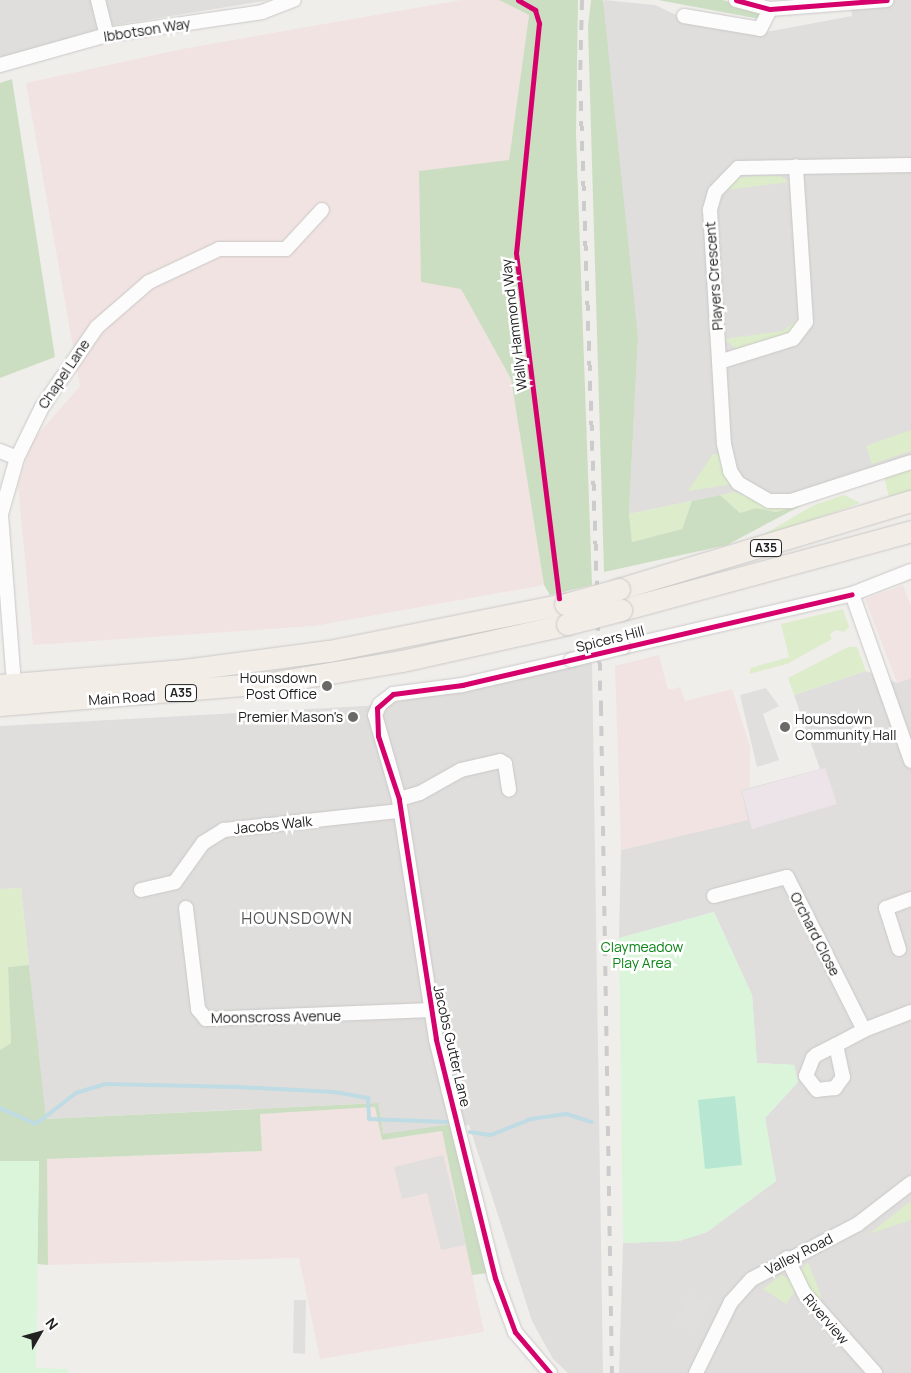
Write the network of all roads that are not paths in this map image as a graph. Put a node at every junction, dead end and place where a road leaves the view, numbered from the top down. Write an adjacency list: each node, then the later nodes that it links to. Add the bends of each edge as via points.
1 (98, 0): 8 (street)
2 (294, 0): 8 (street, Ibbotson Way, via 262,12)
3 (736, 0): 6 (street)
4 (887, 0): 5 (street)
5 (845, 3): 6 (street)
6 (770, 9): 7 (street, via 760,29)
7 (684, 16)
8 (107, 35): 9 (street, Ibbotson Way)
9 (0, 65)
10 (911, 165): 11 (street, Players Crescent)
11 (796, 166): 13 (street, via 806,322 793,339); 13 (street, Players Crescent, via 738,168 715,192 710,210)
12 (322, 210): 15 (street, Chapel Lane, via 286,249 219,249 162,274 136,291 89,336 42,407)
13 (719, 362): 16 (street, Players Crescent, via 730,471 751,494 769,501 791,501)
14 (0, 451): 15 (street)
15 (16, 458): 25 (street, Chapel Lane, via 0,532)
16 (911, 462)
17 (911, 501): 21 (main road, Spicers Hill / A35)
18 (911, 531): 21 (main road, Spicers Hill / A35)
19 (911, 571): 20 (street, Spicers Hill)
20 (852, 594): 27 (street, Spicers Hill, bridge, via 462,685 393,694); 28 (street)
21 (620, 600): 22 (main road, Spicers Hill / A35, bridge)
22 (566, 614): 23 (main road, Spicers Hill / A35); 24 (main road, Spicers Hill / A35)
23 (357, 646): 25 (main road, Main Road / A35, via 184,670)
24 (362, 669): 26 (main road, Main Road / A35, via 173,694)
25 (7, 684)
26 (0, 705)
27 (377, 708): 30 (street, Jacobs Gutter Lane, via 378,736)
28 (911, 761)
29 (510, 790): 30 (street, Jacobs Walk, via 505,764 500,761 461,770)
30 (399, 805): 31 (street, Jacobs Walk, via 224,830 203,843 175,882); 36 (street, Jacobs Gutter Lane)
31 (141, 890)
32 (714, 896): 38 (street, Orchard Close, via 787,877)
33 (911, 899): 35 (street, via 886,908)
34 (186, 908): 36 (street, Moonscross Avenue, via 198,1009 206,1019)
35 (900, 949)
36 (431, 1010): 42 (street, Jacobs Gutter Lane, via 504,1309 521,1342)
37 (911, 1012): 38 (street)
38 (864, 1030): 39 (street)
39 (836, 1045)
40 (911, 1183): 41 (street, Valley Road, via 858,1224)
41 (787, 1258): 43 (street, Valley Road, via 739,1292); 44 (street, Riverview, via 804,1293)
42 (550, 1373)
43 (696, 1373)
44 (875, 1373)

